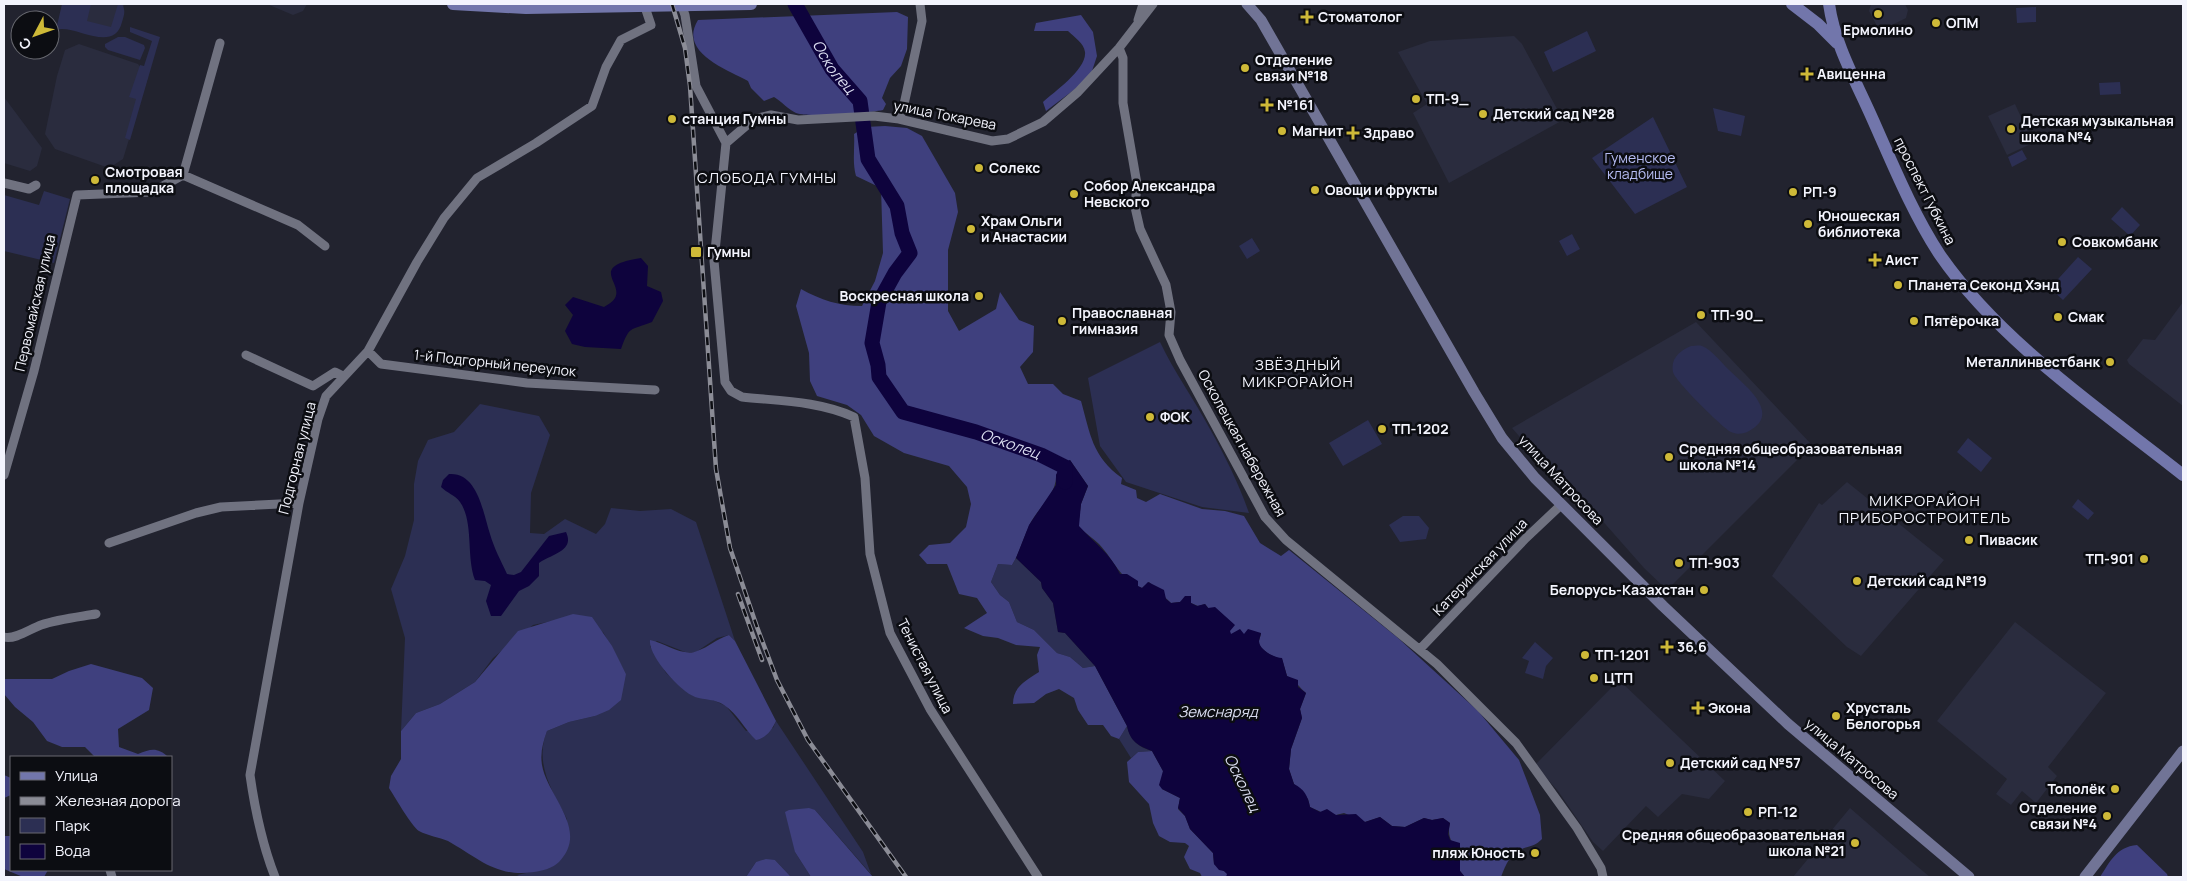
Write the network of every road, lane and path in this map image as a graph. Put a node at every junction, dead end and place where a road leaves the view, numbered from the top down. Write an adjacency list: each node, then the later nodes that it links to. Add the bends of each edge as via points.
1 (453, 4): 4 (main road, via 526,8)
2 (644, 4): 21 (street, Подгорная улица, via 651,25 620,40 592,106 477,178 444,218)
3 (681, 4): 16 (street, via 696,86)
4 (751, 4)
5 (920, 4): 15 (street, via 922,21)
6 (1143, 4): 11 (street)
7 (1153, 4): 11 (street)
8 (1792, 4): 13 (main road)
9 (1828, 4): 13 (main road, проспект Губкина)
10 (1253, 7): 29 (main road, улица Матросова, via 1487,413 1520,462)
11 (1135, 26): 14 (street, улица Токарева)
12 (220, 42): 17 (street)
13 (1837, 43): 27 (main road, проспект Губкина, via 1912,203 1940,254 1961,283 2025,348)
14 (1119, 48): 15 (street, улица Токарева, via 1078,92 1043,122 1008,139 992,141); 33 (street, Осколецкая набережная, via 1123,58 1123,103 1137,184 1135,207 1143,240 1166,285 1171,312 1169,335 1180,360 1265,517 1280,535)
15 (898, 119): 16 (street, улица Токарева, via 874,116 798,120 771,115 754,119)
16 (726, 143): 36 (street, Тенистая улица, via 714,261 725,382 731,391 742,397 820,406 854,418 865,478 870,554 890,633 930,709)
17 (183, 175): 20 (street, via 298,225); 25 (street, Первомайская улица, via 152,192 77,195 34,371)
18 (4, 183): 19 (street, via 29,189)
19 (36, 185)
20 (324, 246)
21 (368, 351): 23 (street, Подгорная улица); 24 (street, 1-й Подгорный переулок, via 381,364 527,383)
22 (246, 355): 23 (street, via 313,386 335,372)
23 (343, 376): 28 (street, Подгорная улица, via 326,396 318,419)
24 (655, 390)
25 (6, 460): 26 (street, Первомайская улица)
26 (4, 475)
27 (2183, 475)
28 (299, 503): 30 (street, via 221,507); 35 (street, Подгорная улица, via 250,775 256,814)
29 (1561, 505): 33 (street, Катеринская улица); 38 (main road, улица Матросова, via 1788,724)
30 (109, 543)
31 (96, 614): 32 (street, via 42,624)
32 (6, 637)
33 (1420, 649): 37 (street, Осколецкая набережная, via 1516,742 1577,828 1601,868)
34 (2183, 750): 39 (main road)
35 (275, 877)
36 (1038, 877)
37 (1602, 877)
38 (1969, 877)
39 (2085, 877)

